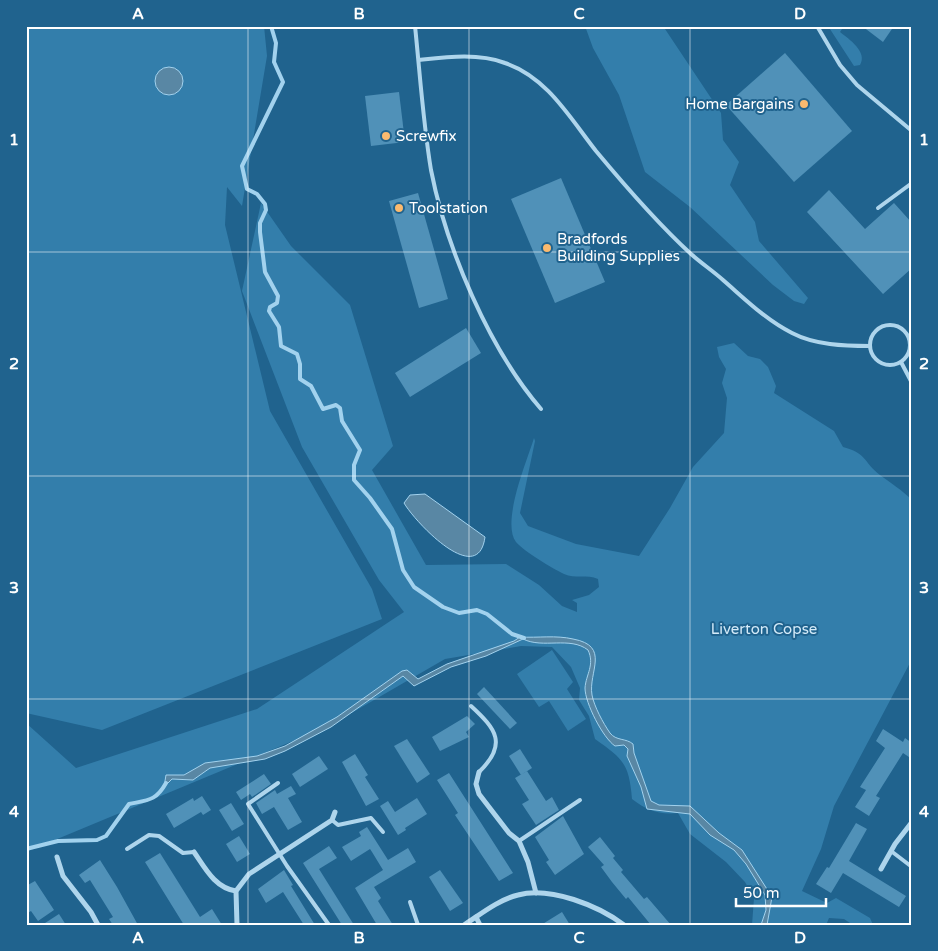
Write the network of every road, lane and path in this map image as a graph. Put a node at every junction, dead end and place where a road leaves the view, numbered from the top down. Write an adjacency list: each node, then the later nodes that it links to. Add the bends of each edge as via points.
1 (415, 26): 3 (lane)
2 (816, 26): 4 (lane, via 840,65 858,85)
3 (419, 60): 9 (lane, via 476,57 505,63 528,75 555,98 648,212 691,254 762,314 793,334 824,343); 12 (lane, via 432,171 466,282 511,370)
4 (912, 131)
5 (912, 183): 6 (lane)
6 (878, 208)
7 (912, 331): 8 (lane)
8 (908, 336): 9 (lane, via 899,327 887,325 878,328 871,336); 10 (lane, via 909,350)
9 (870, 346): 10 (lane, via 877,361 893,365)
10 (901, 362): 11 (lane)
11 (912, 383)
12 (541, 409)
13 (471, 706): 14 (lane, via 491,725 496,740 496,750)
14 (479, 772): 21 (street, via 476,784 479,794 509,833)
15 (278, 783): 25 (lane, via 248,804)
16 (580, 800): 21 (lane)
17 (335, 812): 18 (street)
18 (332, 820): 20 (lane, via 338,825 371,818); 25 (street)
19 (912, 822): 23 (street)
20 (382, 832)
21 (519, 840): 30 (street)
22 (126, 849): 24 (lane, via 149,835 159,836 183,853)
23 (891, 851): 27 (lane); 28 (street)
24 (194, 852): 29 (street, via 210,876)
25 (279, 853): 29 (street, via 249,874); 35 (lane)
26 (57, 857): 33 (street, via 63,876)
27 (912, 867)
28 (881, 869)
29 (236, 891): 34 (street)
30 (536, 893): 32 (street, via 519,894); 39 (street, via 564,897 590,906)
31 (410, 902): 36 (lane)
32 (476, 917): 37 (street); 38 (street)
33 (98, 925)
34 (237, 925)
35 (329, 925)
36 (418, 925)
37 (464, 925)
38 (480, 925)
39 (624, 925)

